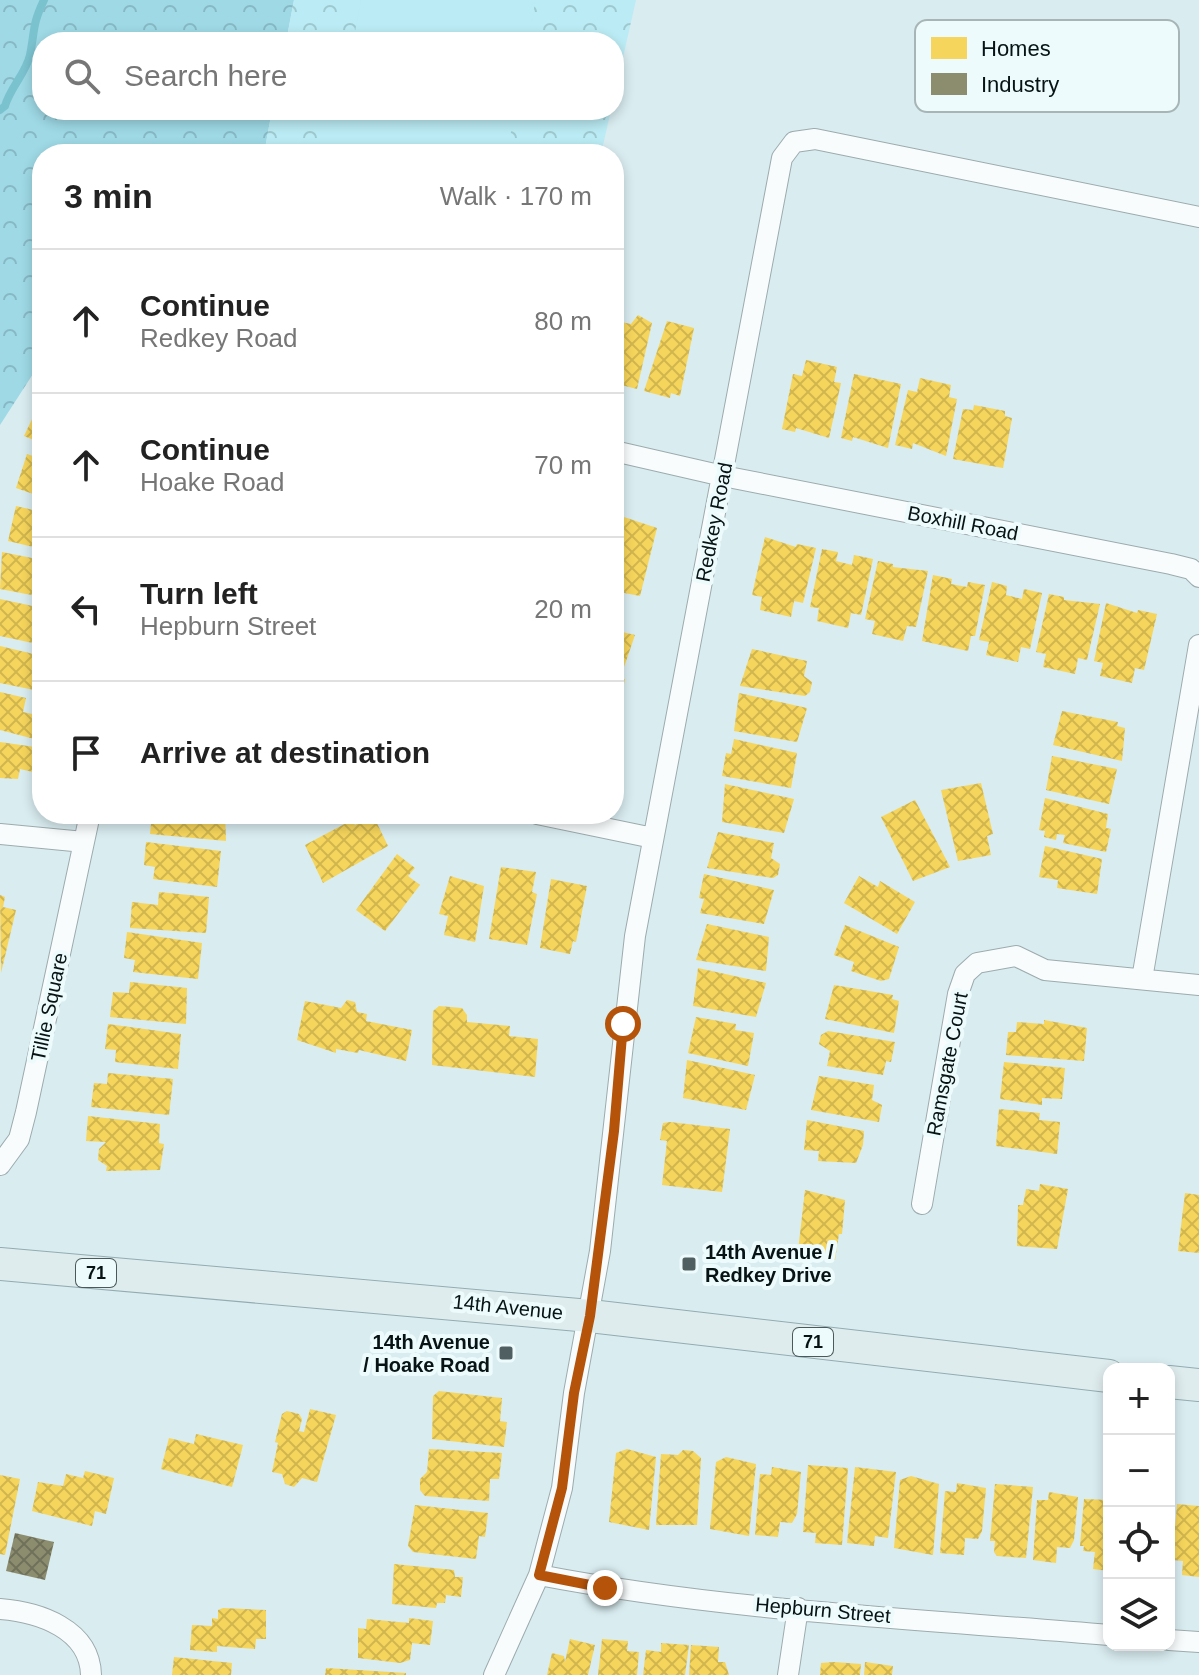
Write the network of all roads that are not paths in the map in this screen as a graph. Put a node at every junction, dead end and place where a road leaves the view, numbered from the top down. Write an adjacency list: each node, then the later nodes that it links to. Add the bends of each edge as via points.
1 (1199, 217): 3 (street, Redkey Road, via 815,139 794,142 782,158 775,188)
2 (624, 453): 3 (street)
3 (723, 476): 4 (street, Boxhill Road, via 1171,564); 9 (street, Redkey Road)
4 (1199, 577)
5 (1199, 645): 11 (street)
6 (88, 824): 10 (street, Tillie Square)
7 (585, 824): 9 (street)
8 (0, 834): 10 (street)
9 (653, 838): 16 (street, Redkey Road, via 631,965)
10 (84, 842): 13 (street, Tillie Square, via 19,1139)
11 (1142, 979): 12 (street, Ramsgate Court); 14 (street, Ramsgate Court, via 1045,970 1016,956 990,958 965,974)
12 (1199, 985)
13 (0, 1165)
14 (922, 1204)
15 (0, 1264): 16 (main road, 14th Avenue / 71)
16 (590, 1316): 17 (main road, 14th Avenue / 71); 20 (street, Redkey Road, via 562,1488)
17 (1103, 1375)
18 (1175, 1383): 19 (main road)
19 (1199, 1385)
20 (539, 1575): 21 (street, Hepburn Street, via 605,1588); 27 (street, Redkey Road)
21 (798, 1608): 23 (street, Hepburn Street); 28 (street)
22 (0, 1609): 26 (street, via 25,1611 67,1629 91,1661)
23 (1103, 1634)
24 (1175, 1640): 25 (street)
25 (1199, 1642)
26 (91, 1675)
27 (494, 1675)
28 (788, 1675)

